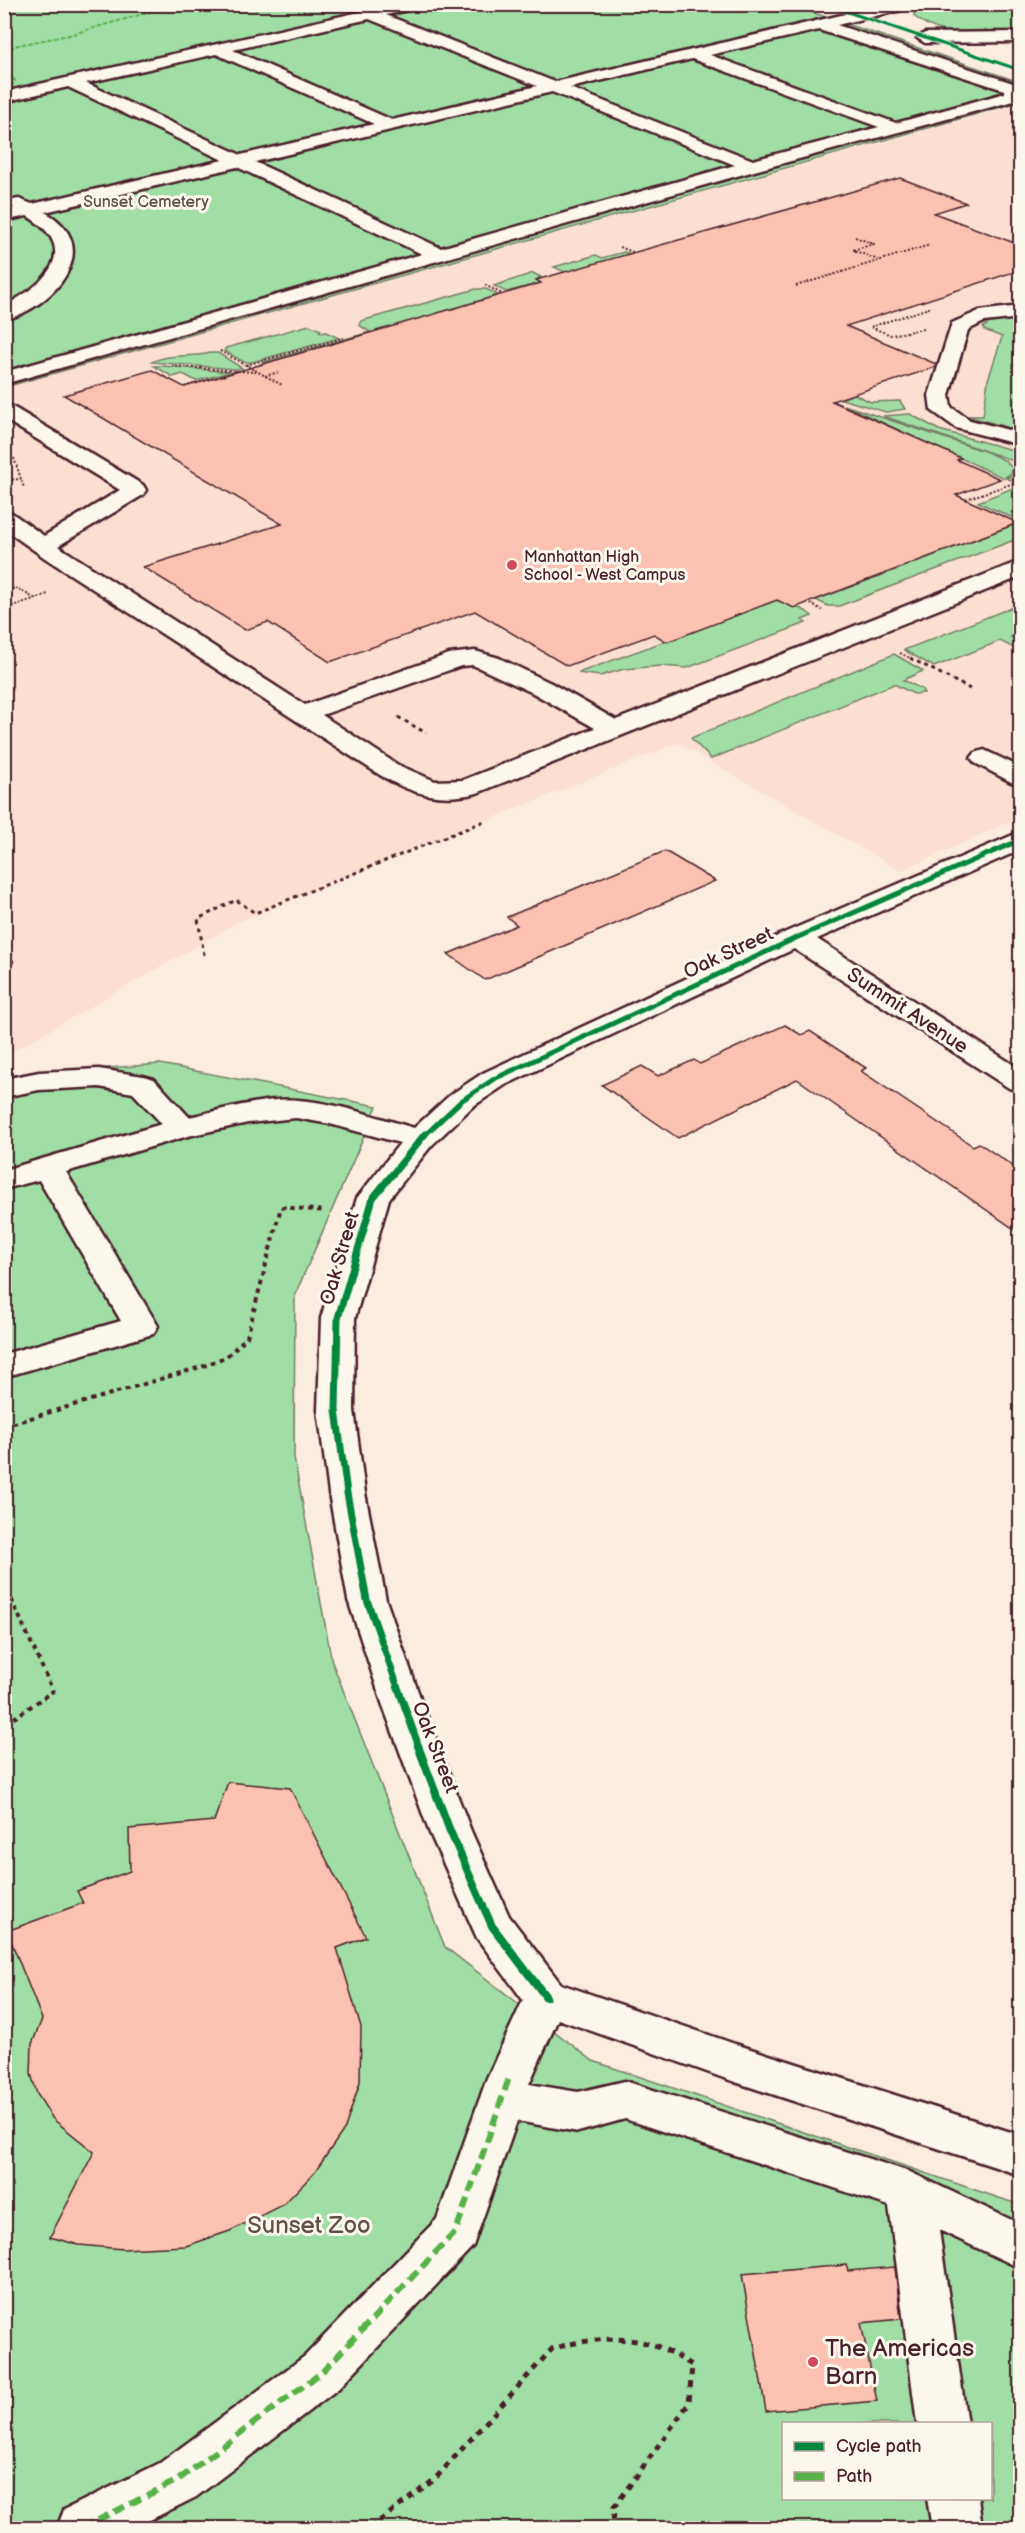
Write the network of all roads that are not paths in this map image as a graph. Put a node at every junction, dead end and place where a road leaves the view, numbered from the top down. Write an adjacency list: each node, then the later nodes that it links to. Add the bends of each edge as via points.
1 (417, 4): 6 (street)
2 (824, 4): 7 (street)
3 (909, 4): 7 (street)
4 (960, 4): 5 (street)
5 (1020, 5)
6 (369, 14): 12 (street); 16 (street)
7 (859, 16): 8 (street); 10 (street)
8 (820, 25): 13 (street); 20 (street, via 1010,87 1013,92 1004,99)
9 (1020, 37): 10 (street)
10 (925, 38): 14 (street)
11 (1020, 42): 14 (street, via 1011,49)
12 (215, 48): 15 (street); 19 (street)
13 (694, 55): 16 (street); 20 (street)
14 (1016, 69)
15 (72, 83): 17 (street); 22 (street)
16 (555, 88): 19 (street); 23 (street)
17 (4, 97)
18 (1020, 112): 21 (street)
19 (392, 126): 22 (street)
20 (896, 128): 23 (street)
21 (953, 131)
22 (238, 160): 25 (street); 27 (street)
23 (752, 166): 27 (street)
24 (4, 199): 25 (street)
25 (31, 210): 26 (street); 29 (street, via 64,240 64,264 46,288)
26 (4, 216)
27 (438, 254): 30 (street)
28 (1020, 312): 32 (street, via 979,316 959,327 939,395 941,410 963,424)
29 (4, 314)
30 (4, 378)
31 (6, 402): 34 (street, via 135,490)
32 (1020, 439)
33 (4, 518): 34 (street)
34 (44, 546): 36 (street)
35 (1020, 569): 37 (street)
36 (302, 714): 37 (street, via 458,659 475,658 542,688); 37 (street, via 418,787 441,791 468,787)
37 (615, 729)
38 (984, 758): 39 (street)
39 (1020, 777)
40 (1020, 840): 41 (street, Oak Street)
41 (796, 938): 42 (street, Summit Avenue); 45 (street, Oak Street, via 494,1079 461,1101)
42 (1020, 1082)
43 (4, 1088): 44 (street, via 39,1081 99,1078 143,1085)
44 (182, 1128): 45 (street, via 296,1109); 46 (street)
45 (420, 1139): 49 (street, Oak Street, via 374,1198 338,1318 336,1410 347,1494 367,1600 450,1831 492,1926)
46 (48, 1168): 47 (street); 48 (street, via 141,1326)
47 (4, 1179)
48 (4, 1366)
49 (546, 1997): 50 (street); 51 (street)
50 (505, 2088): 52 (street, via 578,2112 625,2100); 56 (street, via 456,2230 322,2372 178,2480)
51 (1020, 2155)
52 (910, 2193): 53 (street); 54 (street)
53 (1020, 2247)
54 (942, 2422)
55 (952, 2500): 57 (street)
56 (82, 2529)
57 (957, 2529)

